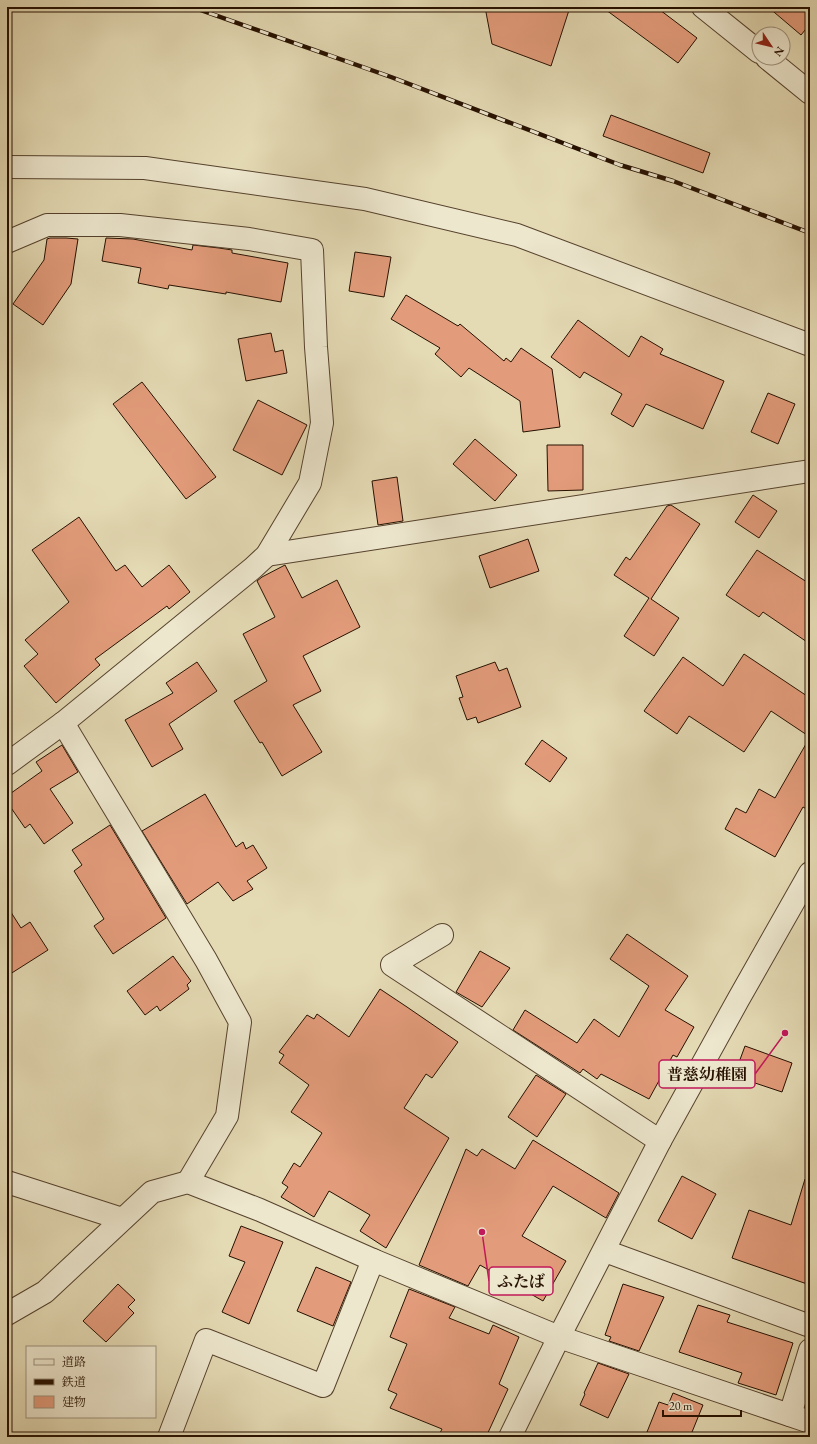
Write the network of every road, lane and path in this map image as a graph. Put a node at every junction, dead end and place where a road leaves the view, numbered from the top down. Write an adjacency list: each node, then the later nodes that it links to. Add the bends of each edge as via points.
1 (703, 7): 2 (street)
2 (751, 46)
3 (777, 66): 4 (street)
4 (810, 93)
5 (7, 167): 7 (street, via 145,168 372,201 517,235)
6 (7, 242): 9 (street, via 47,225 120,225 249,239 312,250 322,423 310,483)
7 (810, 345)
8 (810, 471): 9 (street)
9 (267, 555): 10 (street)
10 (63, 723): 11 (street); 16 (street, via 206,960 240,1022 227,1116)
11 (7, 764)
12 (810, 873): 14 (street)
13 (442, 935): 14 (street, via 392,964)
14 (660, 1141): 18 (street)
15 (7, 1182): 17 (street)
16 (188, 1182): 17 (street, via 152,1192); 19 (street, via 260,1210)
17 (122, 1219): 20 (street, via 45,1292)
18 (605, 1251): 21 (street); 22 (street)
19 (373, 1260): 22 (street); 26 (street, via 324,1386 206,1340)
20 (7, 1314)
21 (810, 1326)
22 (559, 1337): 24 (street); 27 (street)
23 (810, 1350): 24 (street)
24 (790, 1415): 25 (street)
25 (810, 1422)
26 (169, 1437)
27 (510, 1437)

